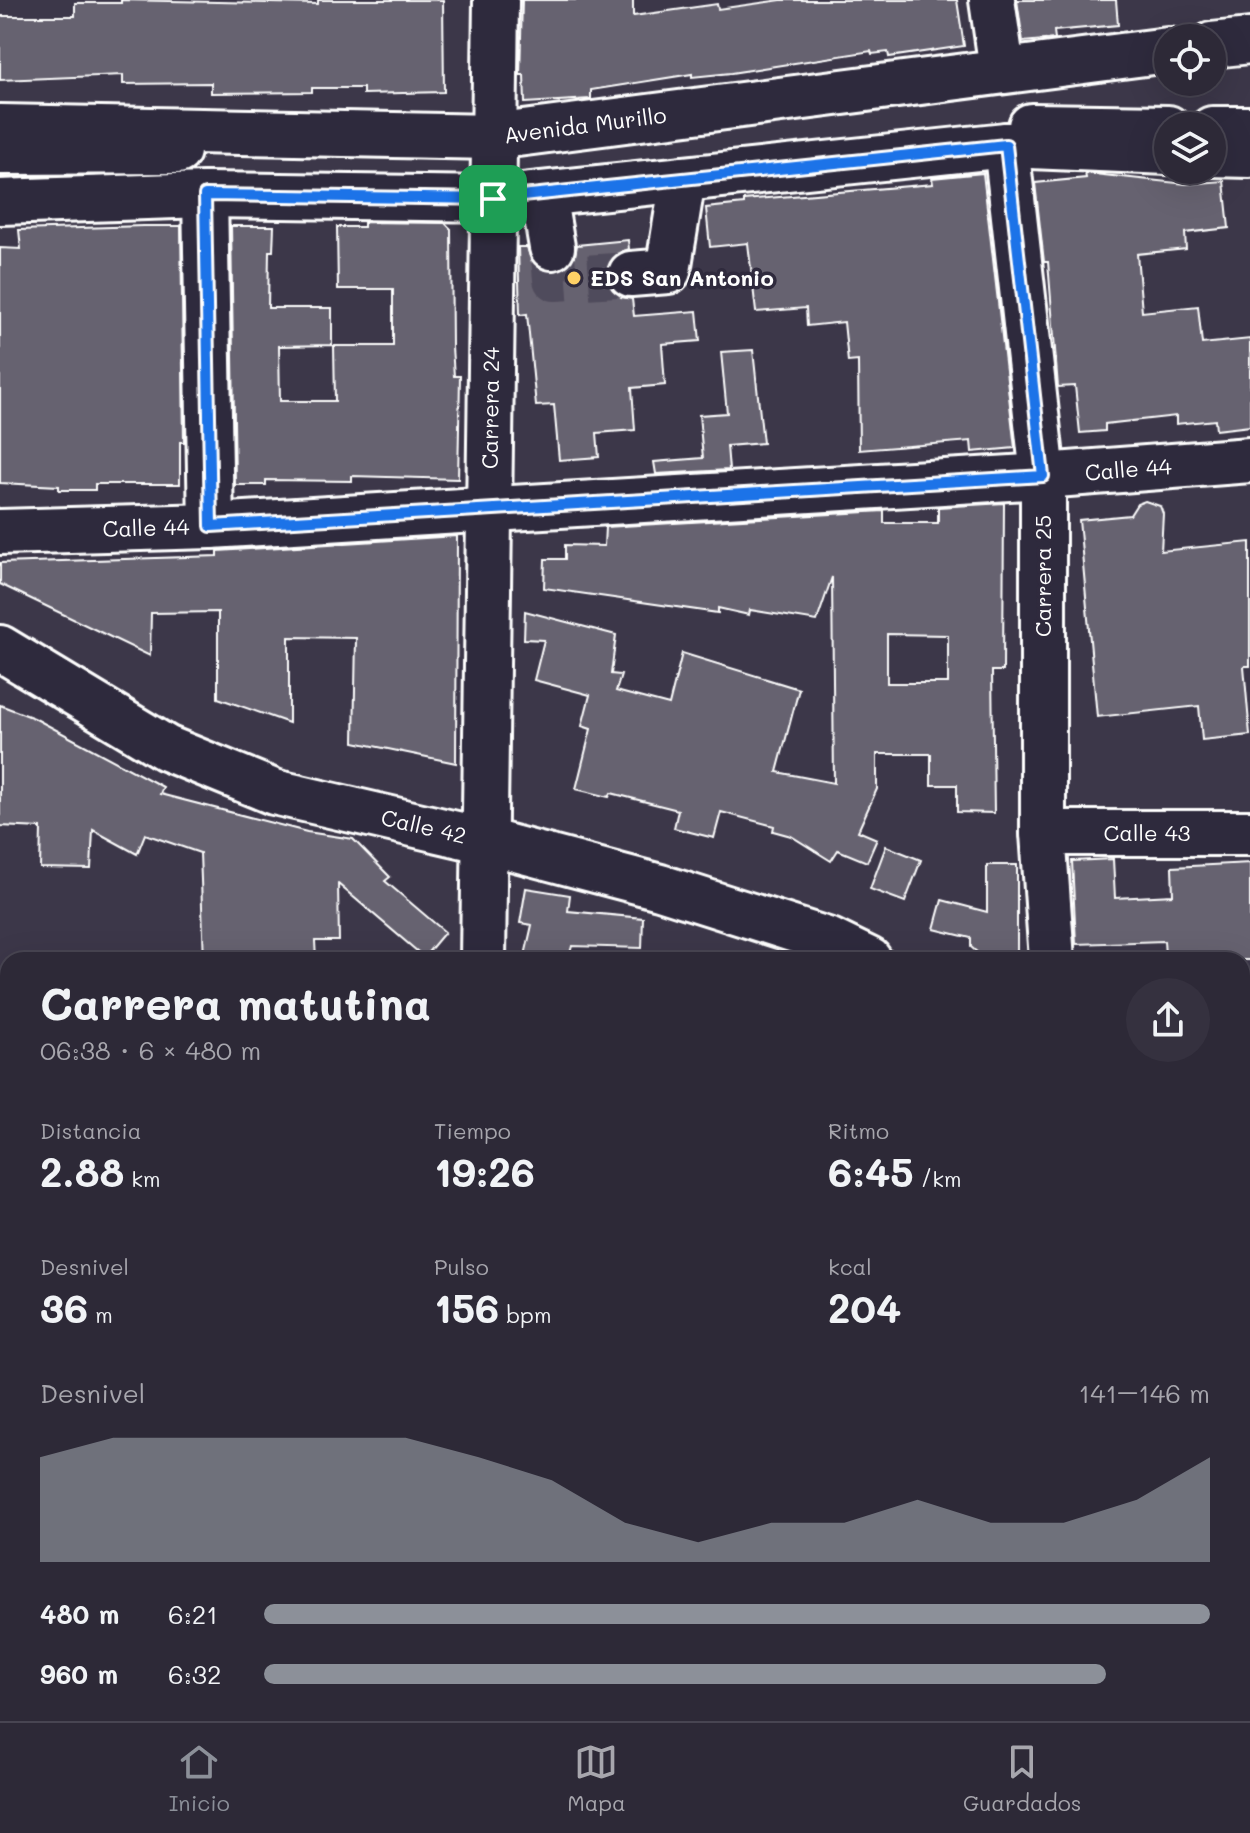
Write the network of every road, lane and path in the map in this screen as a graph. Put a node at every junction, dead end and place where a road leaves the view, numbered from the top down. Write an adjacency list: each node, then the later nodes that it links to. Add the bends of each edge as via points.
1 (496, 0): 19 (street, Carrera 24)
2 (992, 0): 8 (street)
3 (1250, 41): 4 (street)
4 (1226, 44)
5 (1154, 52): 8 (street, Avenida Murillo)
6 (1250, 63): 7 (street)
7 (1226, 65)
8 (1002, 69): 19 (street, Avenida Murillo)
9 (1154, 72): 19 (street, via 1003,87)
10 (0, 127): 19 (street, Avenida Murillo)
11 (1154, 128): 19 (street, via 1002,125)
12 (1226, 129): 13 (street)
13 (1250, 129)
14 (1006, 145): 15 (street, Avenida Murillo); 21 (street, Avenida Murillo); 28 (street, Carrera 25)
15 (1154, 151)
16 (0, 152): 19 (street)
17 (1226, 154): 18 (street)
18 (1250, 155)
19 (493, 168): 20 (street); 22 (street, Avenida Murillo); 23 (street, Avenida Murillo); 29 (street, Carrera 24, via 505,283)
20 (0, 179)
21 (683, 179): 22 (street, Avenida Murillo); 26 (street, via 668,271)
22 (543, 194): 25 (street)
23 (205, 195): 24 (street, Avenida Murillo); 30 (street)
24 (0, 202)
25 (552, 247)
26 (631, 274)
27 (1250, 460): 28 (street, Calle 44)
28 (1043, 476): 29 (street, Calle 44); 33 (street, Carrera 25)
29 (488, 507): 30 (street, Calle 44); 35 (street, Carrera 24)
30 (211, 526): 31 (street, Calle 44)
31 (0, 532)
32 (0, 648): 35 (street, Calle 42, via 166,748 274,792)
33 (1043, 833): 34 (street, Calle 43); 38 (street, Carrera 25)
34 (1250, 833)
35 (482, 840): 36 (street, Carrera 24); 37 (street, Calle 42, via 660,887)
36 (483, 952)
37 (853, 952)
38 (1051, 952)

